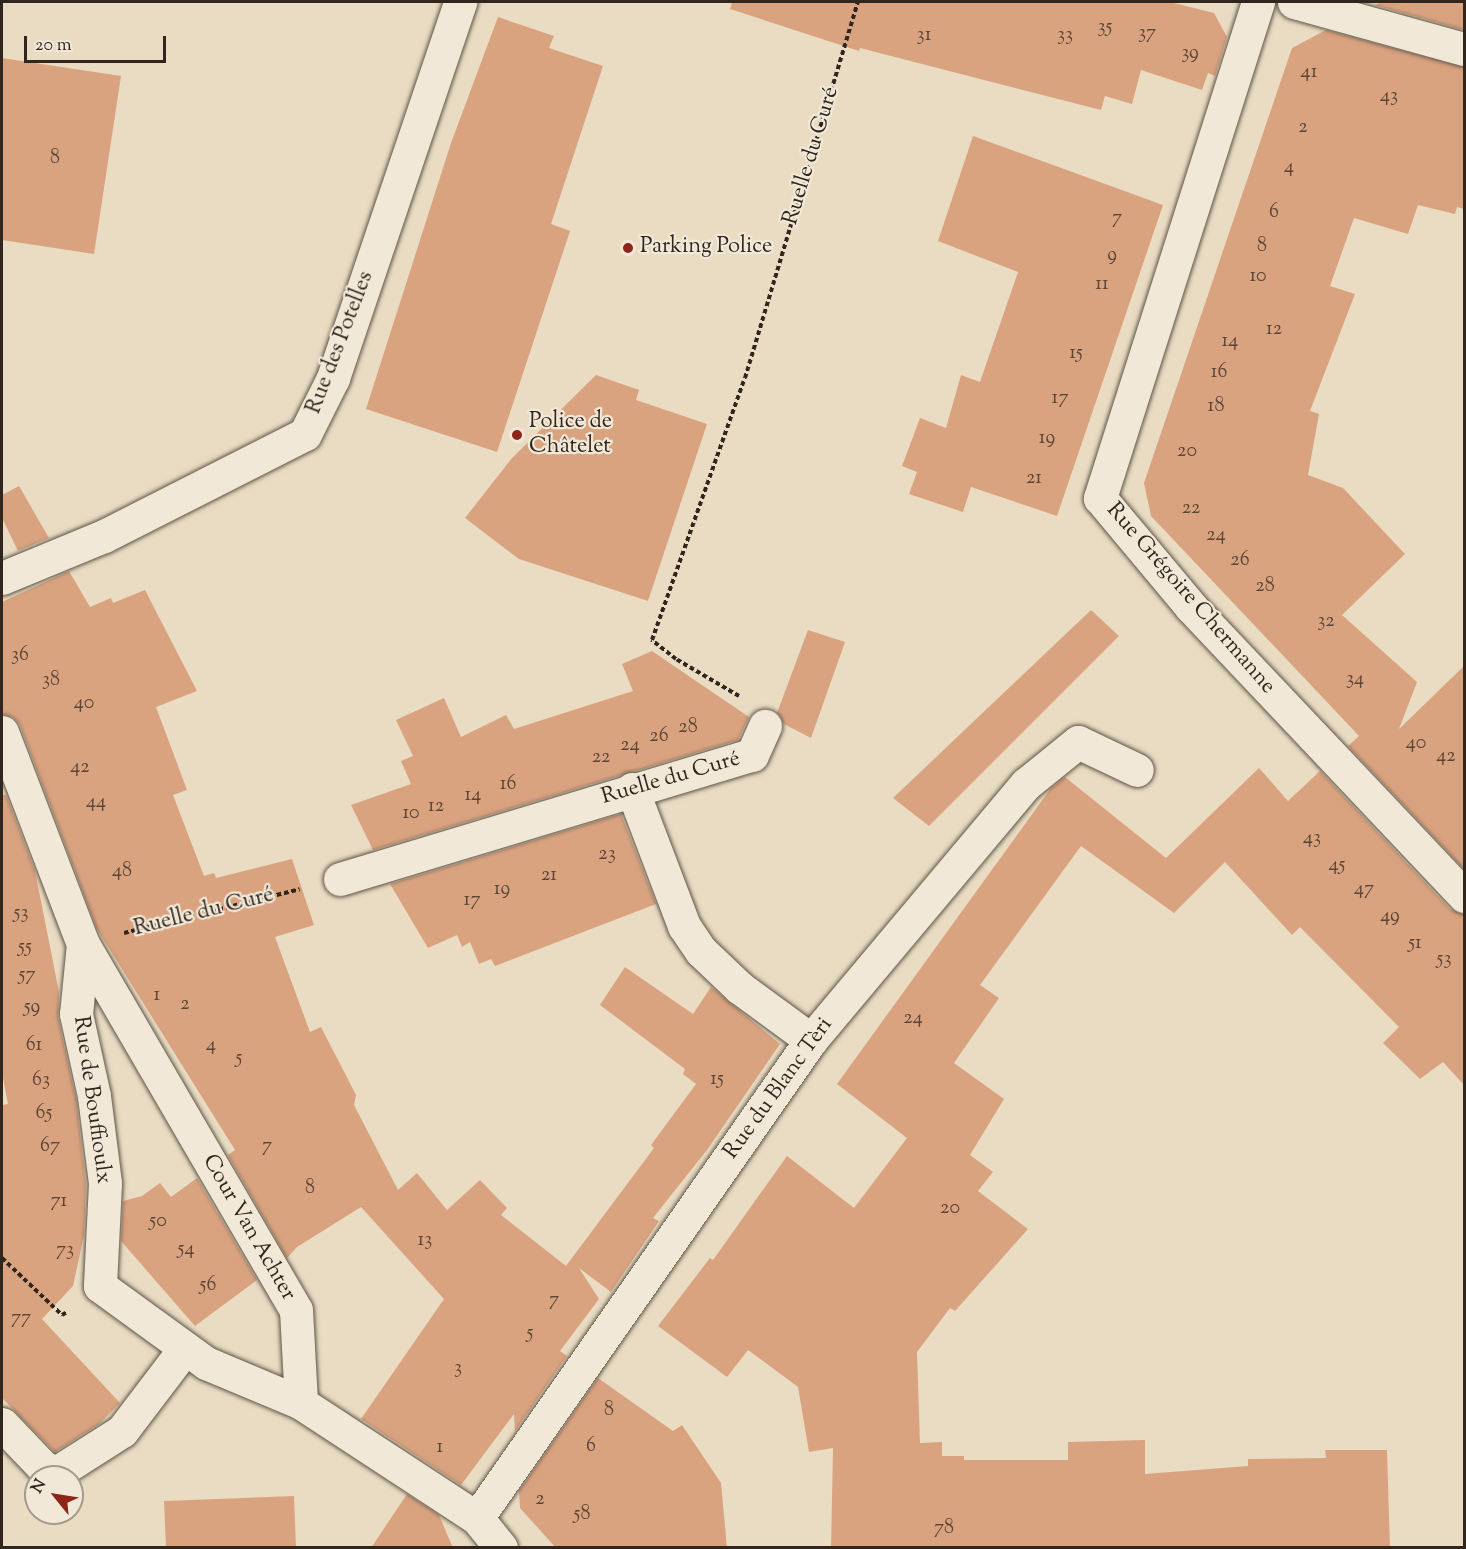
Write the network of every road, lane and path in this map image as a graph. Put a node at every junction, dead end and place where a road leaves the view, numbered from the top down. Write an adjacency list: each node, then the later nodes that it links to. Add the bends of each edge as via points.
1 (460, 2): 6 (street, Rue des Potelles, via 333,378 306,434 104,536)
2 (858, 2): 7 (path, Ruelle du Curé, via 745,378 652,640 763,714)
3 (1258, 2): 12 (street, Rue Grégoire Chermanne, via 1100,498 1191,607)
4 (1294, 2): 5 (street)
5 (1464, 49)
6 (2, 578)
7 (765, 726): 10 (street, Ruelle du Curé, via 752,755)
8 (2, 732): 13 (street, Rue de Bouffioulx)
9 (1137, 770): 14 (street, Rue du Blanc Tèri, via 1078,742 1026,784)
10 (632, 789): 11 (street, Ruelle du Curé); 14 (street, via 684,926 701,951 740,988)
11 (340, 879): 13 (path, Ruelle du Curé)
12 (1464, 896)
13 (83, 944): 16 (street, Rue de Bouffioulx, via 76,1014 94,1096 105,1183); 18 (street, Cour Van Achter, via 296,1310)
14 (811, 1040): 20 (street, Rue du Blanc Tèri)
15 (2, 1258): 16 (path, via 62,1315)
16 (100, 1286): 17 (street)
17 (185, 1348): 18 (street, via 206,1363); 19 (street, via 122,1431 56,1473 43,1467)
18 (301, 1402): 20 (street)
19 (2, 1424)
20 (477, 1518): 21 (street)
21 (501, 1548)

